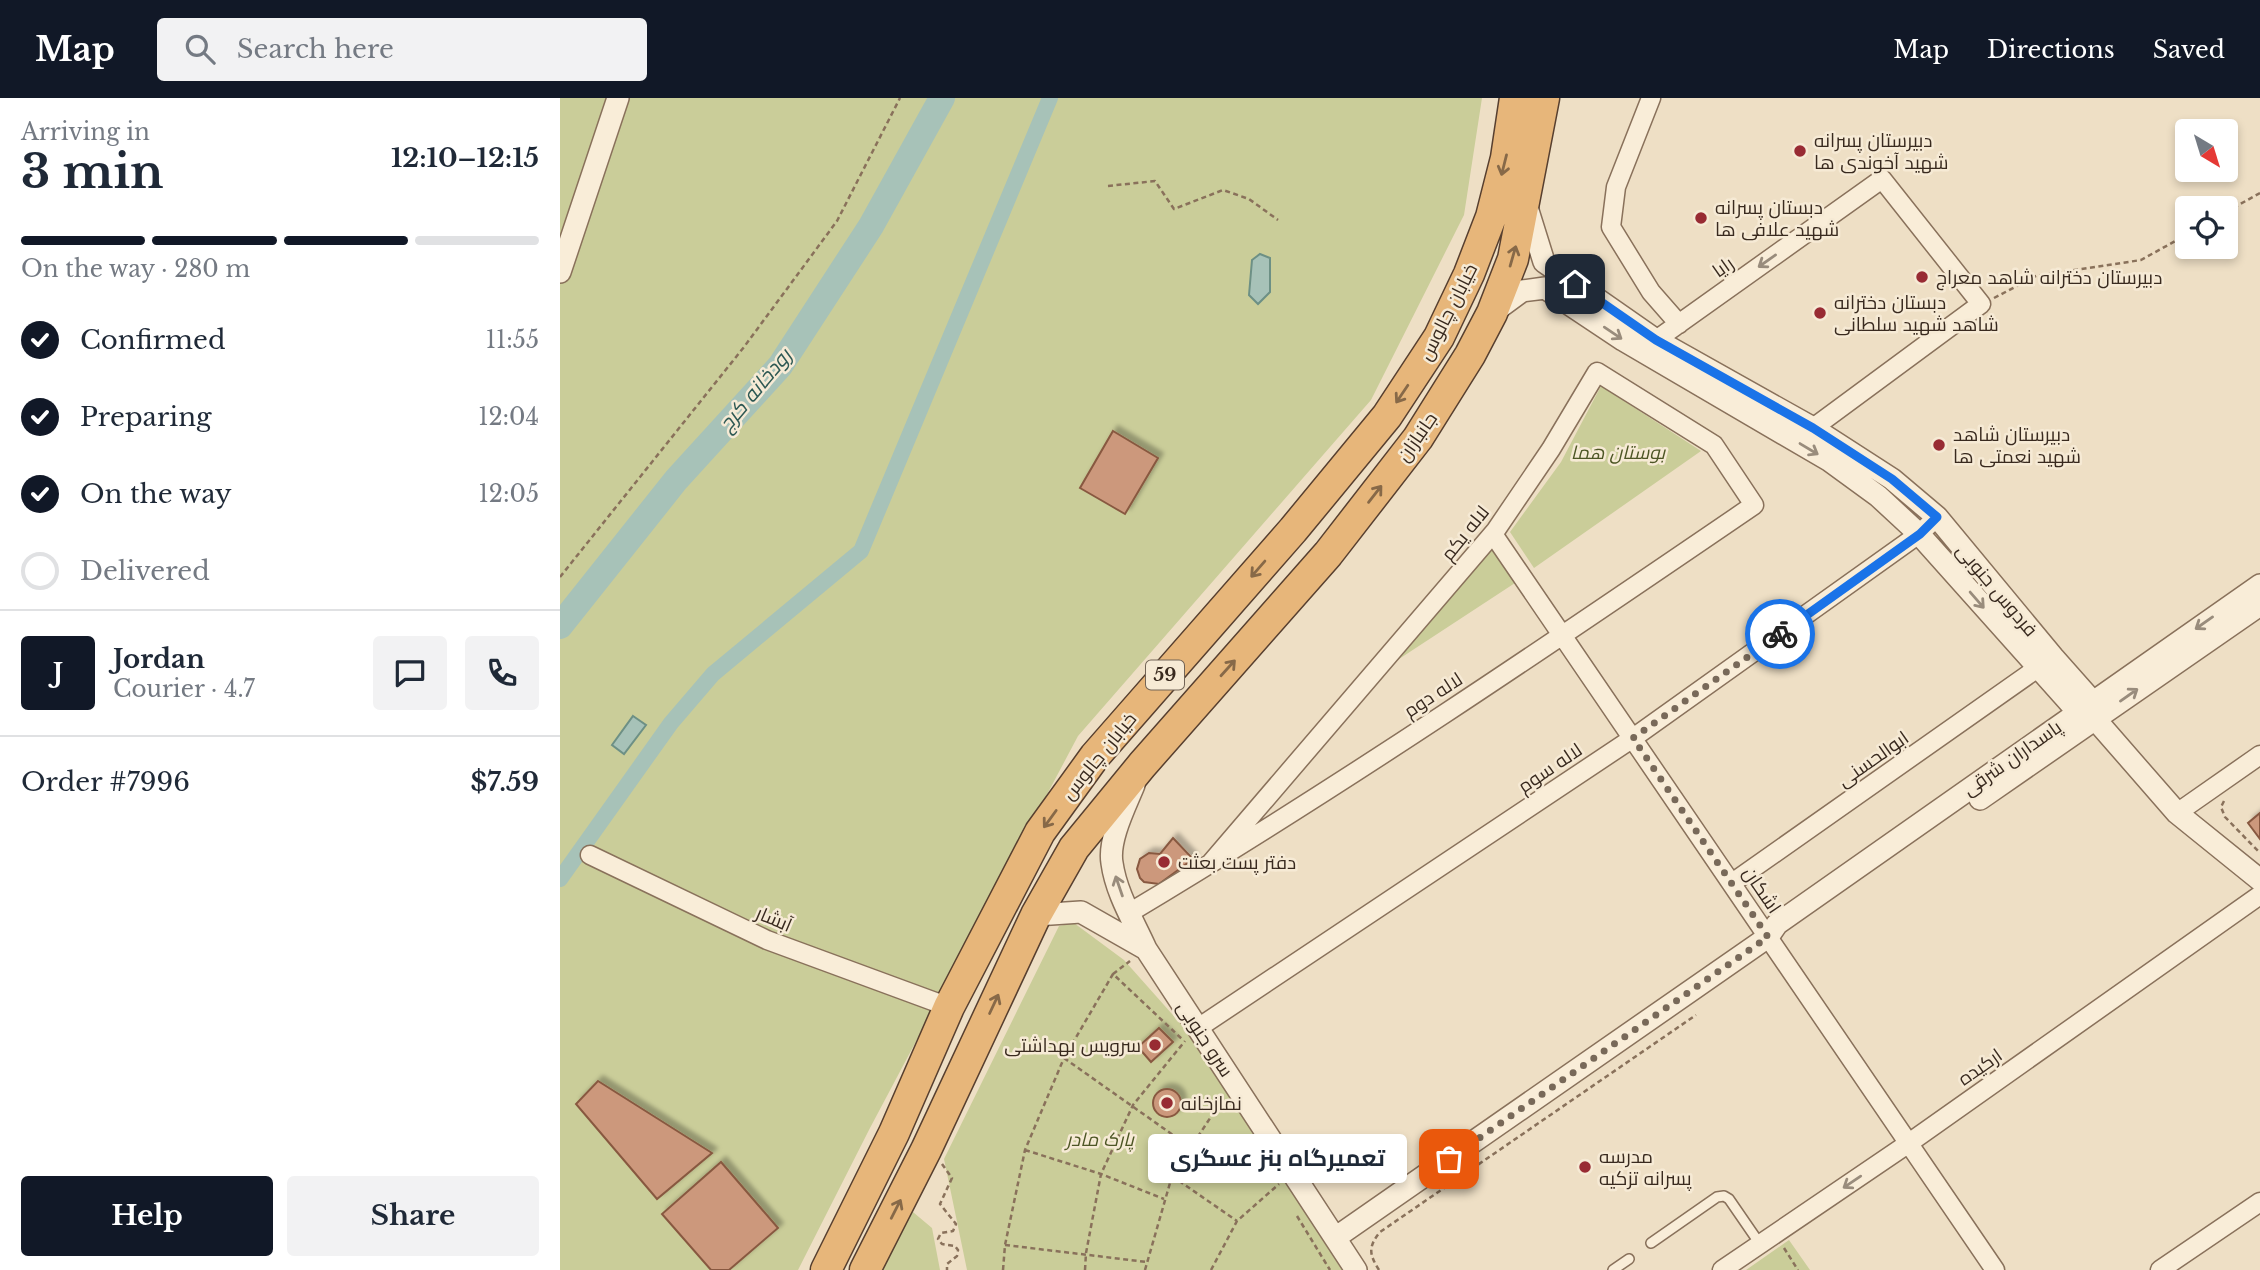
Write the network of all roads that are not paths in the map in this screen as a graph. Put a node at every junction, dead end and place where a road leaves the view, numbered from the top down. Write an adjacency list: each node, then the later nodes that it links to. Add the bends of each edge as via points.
1 (618, 98): 6 (street)
2 (1515, 98): 13 (highway, خیابان چالوس / 59, one-way to 13, via 1491,217 1439,337 1387,416)
3 (1544, 98): 5 (highway, جانبازان / 59)
4 (1651, 98): 8 (street, via 1616,187 1611,227 1651,292)
5 (1525, 201): 7 (highway, جانبازان / 59, one-way to 5, via 1513,259); 9 (street, فردوس جنوبی, via 1544,262)
6 (562, 262)
7 (1492, 313): 15 (street, فردوس جنوبی, one-way to 15, via 1522,291 1545,288 1623,340 1830,461); 16 (highway, جانبازان / 59, one-way to 7, via 1418,438)
8 (1679, 324): 9 (street, رایا); 10 (street, رایا, one-way to 8, via 1981,304 1882,179)
9 (1656, 340): 10 (street, فردوس جنوبی)
10 (1813, 428): 12 (street, فردوس جنوبی, via 1892,479)
11 (1755, 505): 14 (street, لاله یکم, via 1714,445 1597,372); 19 (street, لاله دوم)
12 (1937, 517): 15 (street, لاله سوم); 20 (street, فردوس جنوبی)
13 (1293, 530): 16 (highway); 36 (highway, خیابان چالوس / 59, one-way to 36, via 1095,756 1040,832)
14 (1493, 534): 19 (street, اشکان); 28 (street, لاله یکم)
15 (1920, 534): 20 (street, فردوس جنوبی, one-way to 20); 23 (street, لاله سوم)
16 (1328, 554): 22 (highway, جانبازان / 59, one-way to 16)
17 (2260, 584): 21 (street, پاسداران شرقی, one-way to 21)
18 (2260, 605): 21 (street, پاسداران شرقی, one-way to 18)
19 (1563, 635): 23 (street, اشکان); 28 (street, لاله دوم)
20 (2045, 663): 21 (street, فردوس جنوبی); 30 (street, ابوالحسنی)
21 (2088, 711): 26 (street, فردوس جنوبی); 34 (street, پاسداران شرقی, via 1777,924)
22 (1183, 719): 25 (highway, خیابان چالوس / 59)
23 (1633, 738): 30 (street, اشکان); 37 (street, لاله سوم)
24 (2260, 755): 26 (street)
25 (1142, 765): 32 (street, سرو جنوبی, one-way to 25, via 1111,861 1116,830); 33 (highway, خیابان چالوس / 59, via 1074,848)
26 (2177, 813): 29 (street, فردوس جنوبی)
27 (590, 855): 36 (street, آبشار, via 767,940)
28 (1209, 865): 32 (street, لاله دوم)
29 (2260, 880)
30 (1732, 883): 34 (street, اشکان)
31 (2260, 895): 38 (street, ارکیده)
32 (1129, 913): 35 (street, سرو جنوبی)
33 (1036, 915): 35 (street, via 1081,912); 43 (highway, خیابان چالوس / 59, one-way to 33)
34 (1768, 937): 38 (street, اشکان); 40 (street, پاسداران شرقی)
35 (1146, 949): 37 (street, سرو جنوبی)
36 (949, 1007): 45 (highway, خیابان چالوس / 59, via 894,1133)
37 (1191, 1035): 40 (street, سرو جنوبی, via 1294,1174)
38 (1909, 1143): 42 (street, ارکیده, one-way to 42); 49 (street, اشکان)
39 (2260, 1202): 50 (street)
40 (1335, 1238): 46 (street, سرو جنوبی)
41 (1651, 1243): 42 (lane, via 1724,1196)
42 (1760, 1244): 48 (street, ارکیده)
43 (874, 1257)
44 (1629, 1259): 47 (lane)
45 (826, 1270)
46 (1356, 1270)
47 (1613, 1270)
48 (1722, 1270)
49 (1995, 1270)
50 (2160, 1270)

